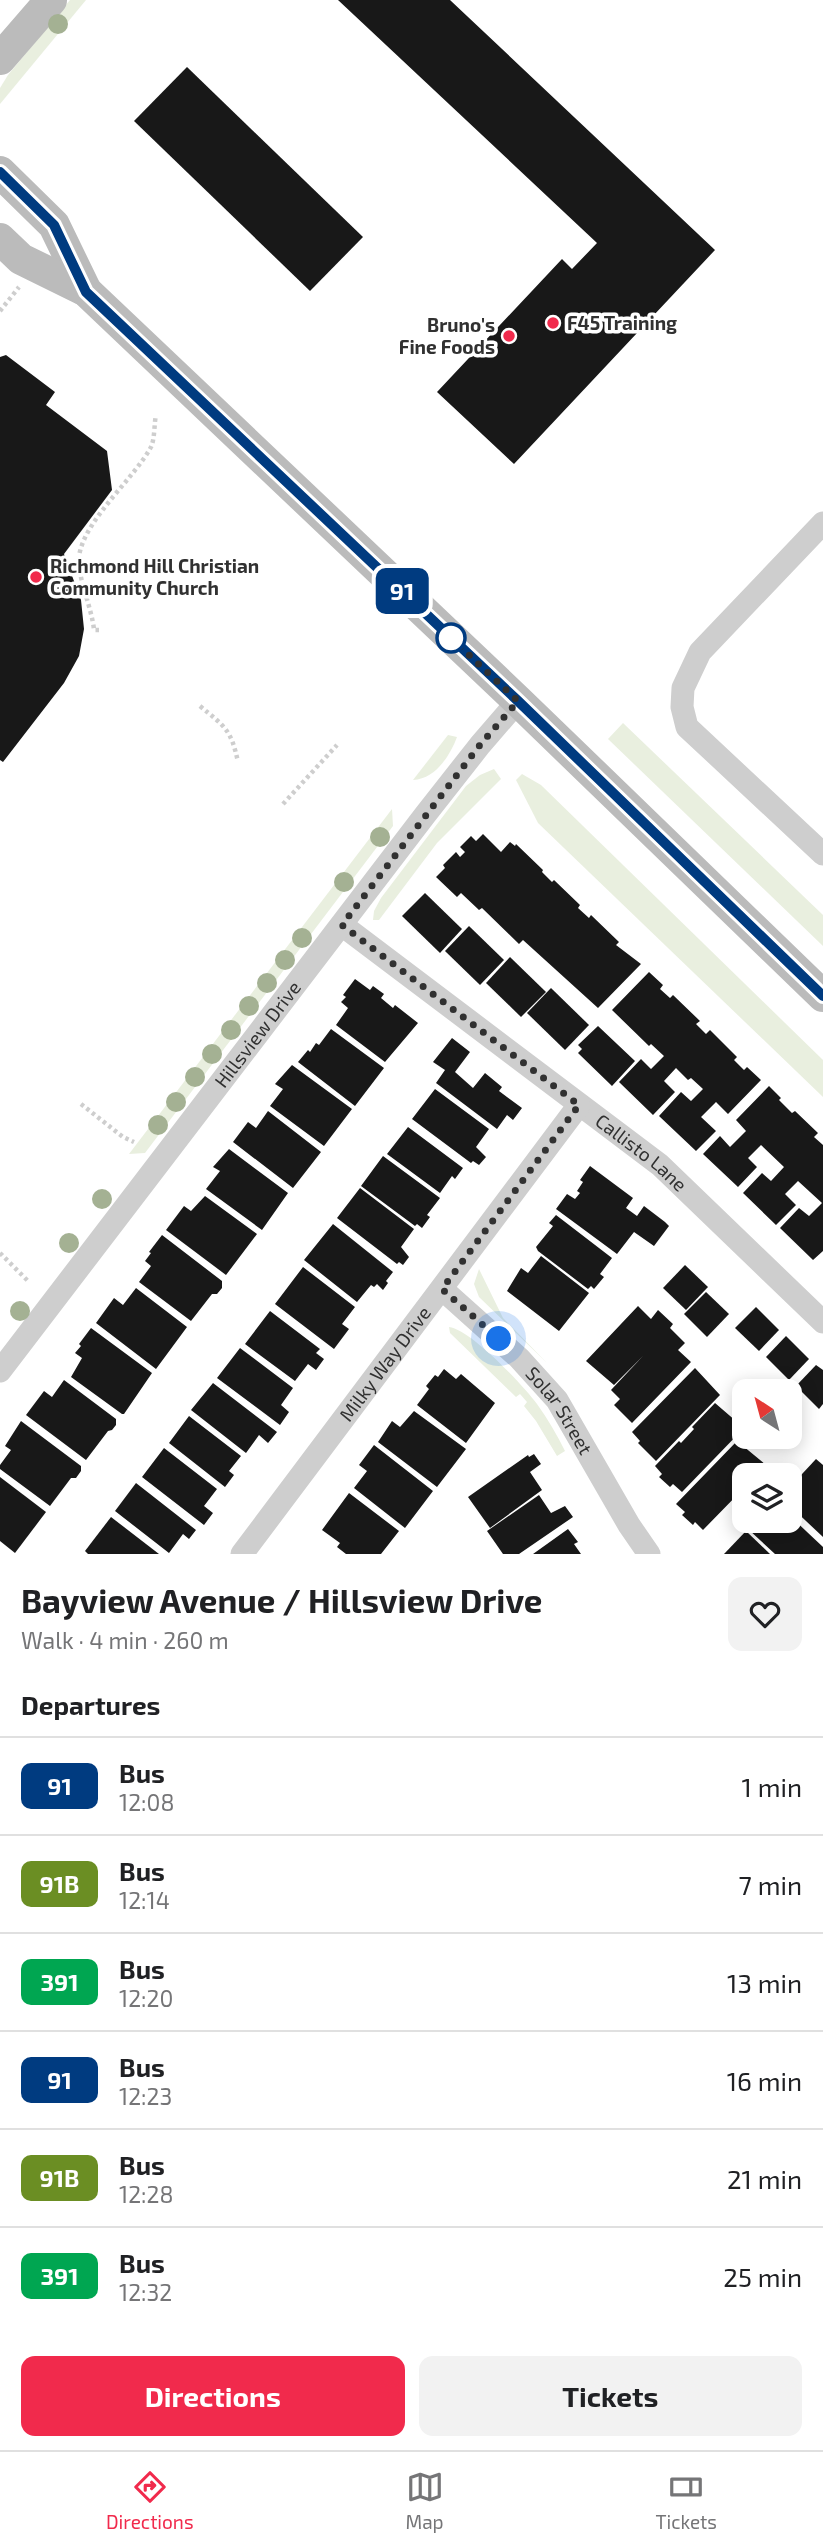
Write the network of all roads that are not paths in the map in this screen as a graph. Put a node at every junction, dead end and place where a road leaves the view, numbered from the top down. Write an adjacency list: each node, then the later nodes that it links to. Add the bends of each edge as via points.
1 (51, 0): 2 (main road)
2 (0, 59)
3 (0, 172): 5 (main road, via 54,225)
4 (0, 239): 5 (main road, via 21,259)
5 (86, 292): 7 (main road)
6 (823, 523): 8 (street, via 700,652 683,688 682,706 687,727)
7 (518, 701): 9 (street, Hillsview Drive); 10 (main road)
8 (823, 855)
9 (342, 925): 11 (street, Callisto Lane); 14 (street, Hillsview Drive)
10 (823, 996)
11 (579, 1105): 12 (street, Milky Way Drive); 13 (street, Callisto Lane, via 660,1165)
12 (442, 1289): 15 (street, Milky Way Drive); 16 (street, Solar Street, via 519,1358 557,1400)
13 (823, 1322)
14 (0, 1371)
15 (253, 1550)
16 (649, 1554)

